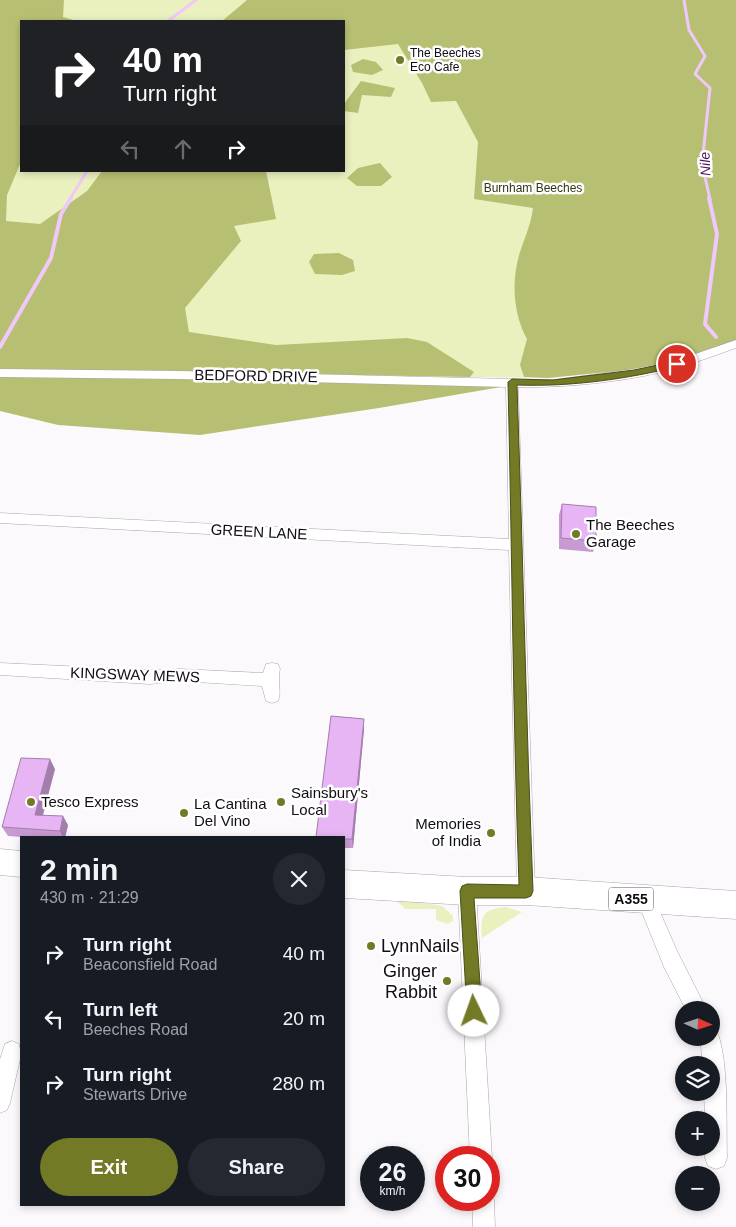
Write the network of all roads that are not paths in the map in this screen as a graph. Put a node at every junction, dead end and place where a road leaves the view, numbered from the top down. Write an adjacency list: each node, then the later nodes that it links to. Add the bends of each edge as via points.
1 (736, 344): 3 (street, BEDFORD DRIVE, via 677,364 634,373 553,384)
2 (0, 373): 3 (street, BEDFORD DRIVE)
3 (512, 382): 5 (street)
4 (0, 518): 5 (street, GREEN LANE)
5 (517, 545): 12 (street)
6 (0, 669): 7 (street, KINGSWAY MEWS, via 135,677 180,675)
7 (271, 682)
8 (0, 862): 9 (main road)
9 (20, 864)
10 (345, 884): 11 (main road, A355)
11 (467, 891): 12 (main road, A355); 19 (street)
12 (526, 891): 13 (main road, A355)
13 (646, 900): 14 (main road, A355); 15 (street, via 671,960)
14 (736, 905)
15 (693, 1001)
16 (711, 1046): 20 (street)
17 (11, 1051): 18 (street)
18 (0, 1103)
19 (480, 1146)
20 (716, 1158)
21 (483, 1211): 22 (street)
22 (484, 1227)

